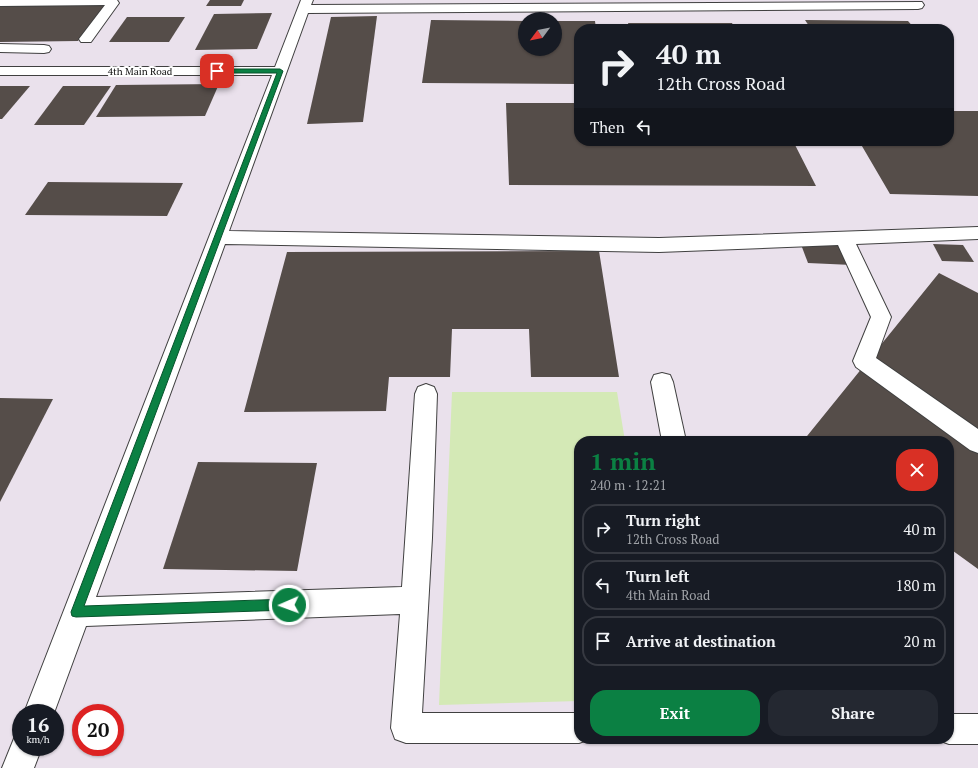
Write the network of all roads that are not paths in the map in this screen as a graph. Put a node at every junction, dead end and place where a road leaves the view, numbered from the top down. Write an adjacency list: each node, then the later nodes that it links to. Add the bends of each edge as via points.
1 (0, 2): 7 (street, via 112,1)
2 (875, 3): 4 (street); 5 (street)
3 (305, 4): 4 (street); 12 (street)
4 (402, 4)
5 (918, 5)
6 (117, 13): 11 (street)
7 (86, 39)
8 (0, 48): 9 (street)
9 (44, 49)
10 (0, 71): 11 (street, 4th Main Road)
11 (73, 71): 12 (street, 4th Main Road)
12 (280, 71): 14 (street)
13 (978, 233): 15 (street)
14 (218, 237): 15 (street, via 659,245); 21 (street)
15 (844, 238): 19 (street, via 881,317 864,361)
16 (662, 382): 18 (street)
17 (426, 394): 20 (street)
18 (673, 436)
19 (978, 442)
20 (414, 600): 21 (street); 23 (street, via 406,728)
21 (76, 612): 22 (street)
22 (42, 704)
23 (574, 728)
24 (954, 729): 25 (street)
25 (978, 729)
26 (23, 756): 27 (street)
27 (18, 768)

